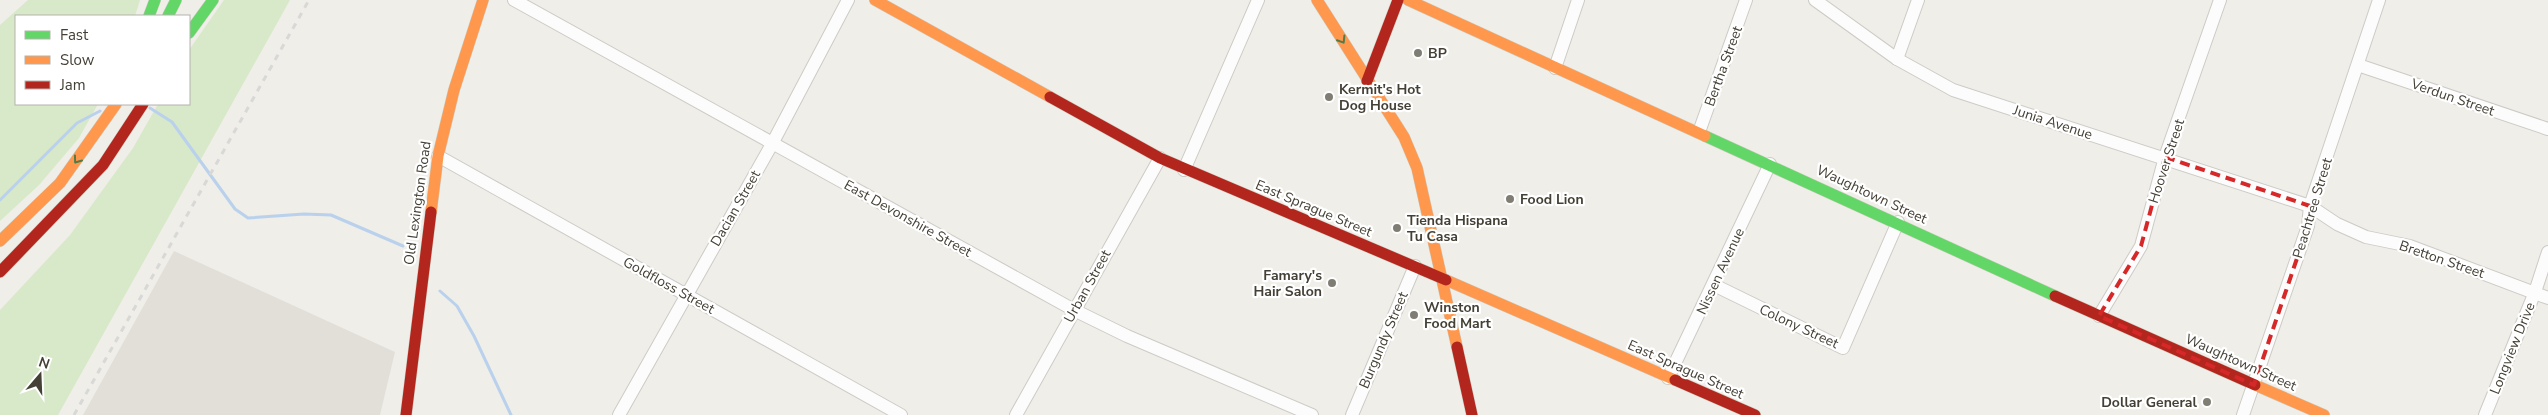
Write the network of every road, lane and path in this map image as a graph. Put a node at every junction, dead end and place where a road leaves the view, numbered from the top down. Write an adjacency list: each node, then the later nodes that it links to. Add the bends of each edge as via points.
1 (155, 0): 19 (main road)
2 (176, 0): 20 (main road)
3 (197, 0): 21 (main road)
4 (213, 0): 22 (main road)
5 (483, 0): 32 (main road, Old Lexington Road, via 447,112)
6 (514, 0): 31 (street, East Devonshire Street)
7 (848, 0): 31 (street, Dacian Street)
8 (876, 0): 34 (main road, East Sprague Street)
9 (1258, 0): 36 (street)
10 (1317, 0): 26 (main road, one-way to 26)
11 (1398, 0): 26 (main road)
12 (1408, 0): 25 (main road, Waughtown Street)
13 (1578, 0): 25 (street)
14 (1746, 0): 30 (street, Bertha Street)
15 (1815, 0): 23 (street, Junia Avenue)
16 (1918, 0): 23 (street)
17 (2220, 0): 33 (street, Hoover Street)
18 (2379, 0): 24 (street, Peachtree Street)
19 (149, 15)
20 (168, 15)
21 (190, 15)
22 (190, 32)
23 (1898, 59): 33 (street, Junia Avenue, via 1953,90)
24 (2358, 65): 29 (street, Verdun Street); 38 (street, Peachtree Street)
25 (1555, 68): 30 (main road, Waughtown Street)
26 (1367, 81): 44 (main road, via 1404,137 1417,168)
27 (114, 105): 40 (main road, one-way to 40, via 60,183)
28 (140, 109): 37 (main road, via 104,165)
29 (2548, 129)
30 (1699, 132): 35 (main road, Waughtown Street)
31 (772, 144): 48 (street, Dacian Street); 50 (street, East Devonshire Street)
32 (438, 156): 48 (street, Goldfloss Street); 54 (main road, Old Lexington Road)
33 (2165, 157): 38 (street, Junia Avenue); 51 (street, Hoover Street, via 2141,246)
34 (1160, 158): 36 (main road, East Sprague Street); 50 (street, Urban Street)
35 (1770, 164): 39 (main road, Waughtown Street); 46 (street, Nissen Avenue)
36 (1184, 170): 42 (main road, East Sprague Street)
37 (87, 183): 43 (main road); 45 (main road)
38 (2310, 206): 47 (street, Bretton Street, via 2337,224 2366,237 2410,246); 53 (street, Peachtree Street, via 2308,226)
39 (1898, 222): 46 (street, Colony Street, via 1843,348); 51 (main road, Waughtown Street)
40 (0, 241)
41 (2548, 252): 47 (street, Longview Drive)
42 (1415, 266): 44 (main road, East Sprague Street); 59 (street, Burgundy Street)
43 (0, 272)
44 (1443, 278): 52 (main road, East Sprague Street); 60 (main road)
45 (6, 283)
46 (1714, 284): 52 (street, Nissen Avenue)
47 (2535, 292): 49 (street, Bretton Street); 64 (street, Longview Drive)
48 (686, 294): 55 (street, Dacian Street); 56 (street, Goldfloss Street)
49 (2548, 298)
50 (1074, 310): 57 (street, Urban Street); 58 (street, East Devonshire Street)
51 (2099, 316): 53 (main road, Waughtown Street)
52 (1668, 378): 61 (main road, East Sprague Street)
53 (2254, 385): 62 (street, Peachtree Street); 63 (main road, Waughtown Street)
54 (406, 415)
55 (619, 415)
56 (901, 415)
57 (1016, 415)
58 (1312, 415)
59 (1352, 415)
60 (1472, 415)
61 (1755, 415)
62 (2243, 415)
63 (2324, 415)
64 (2485, 415)

